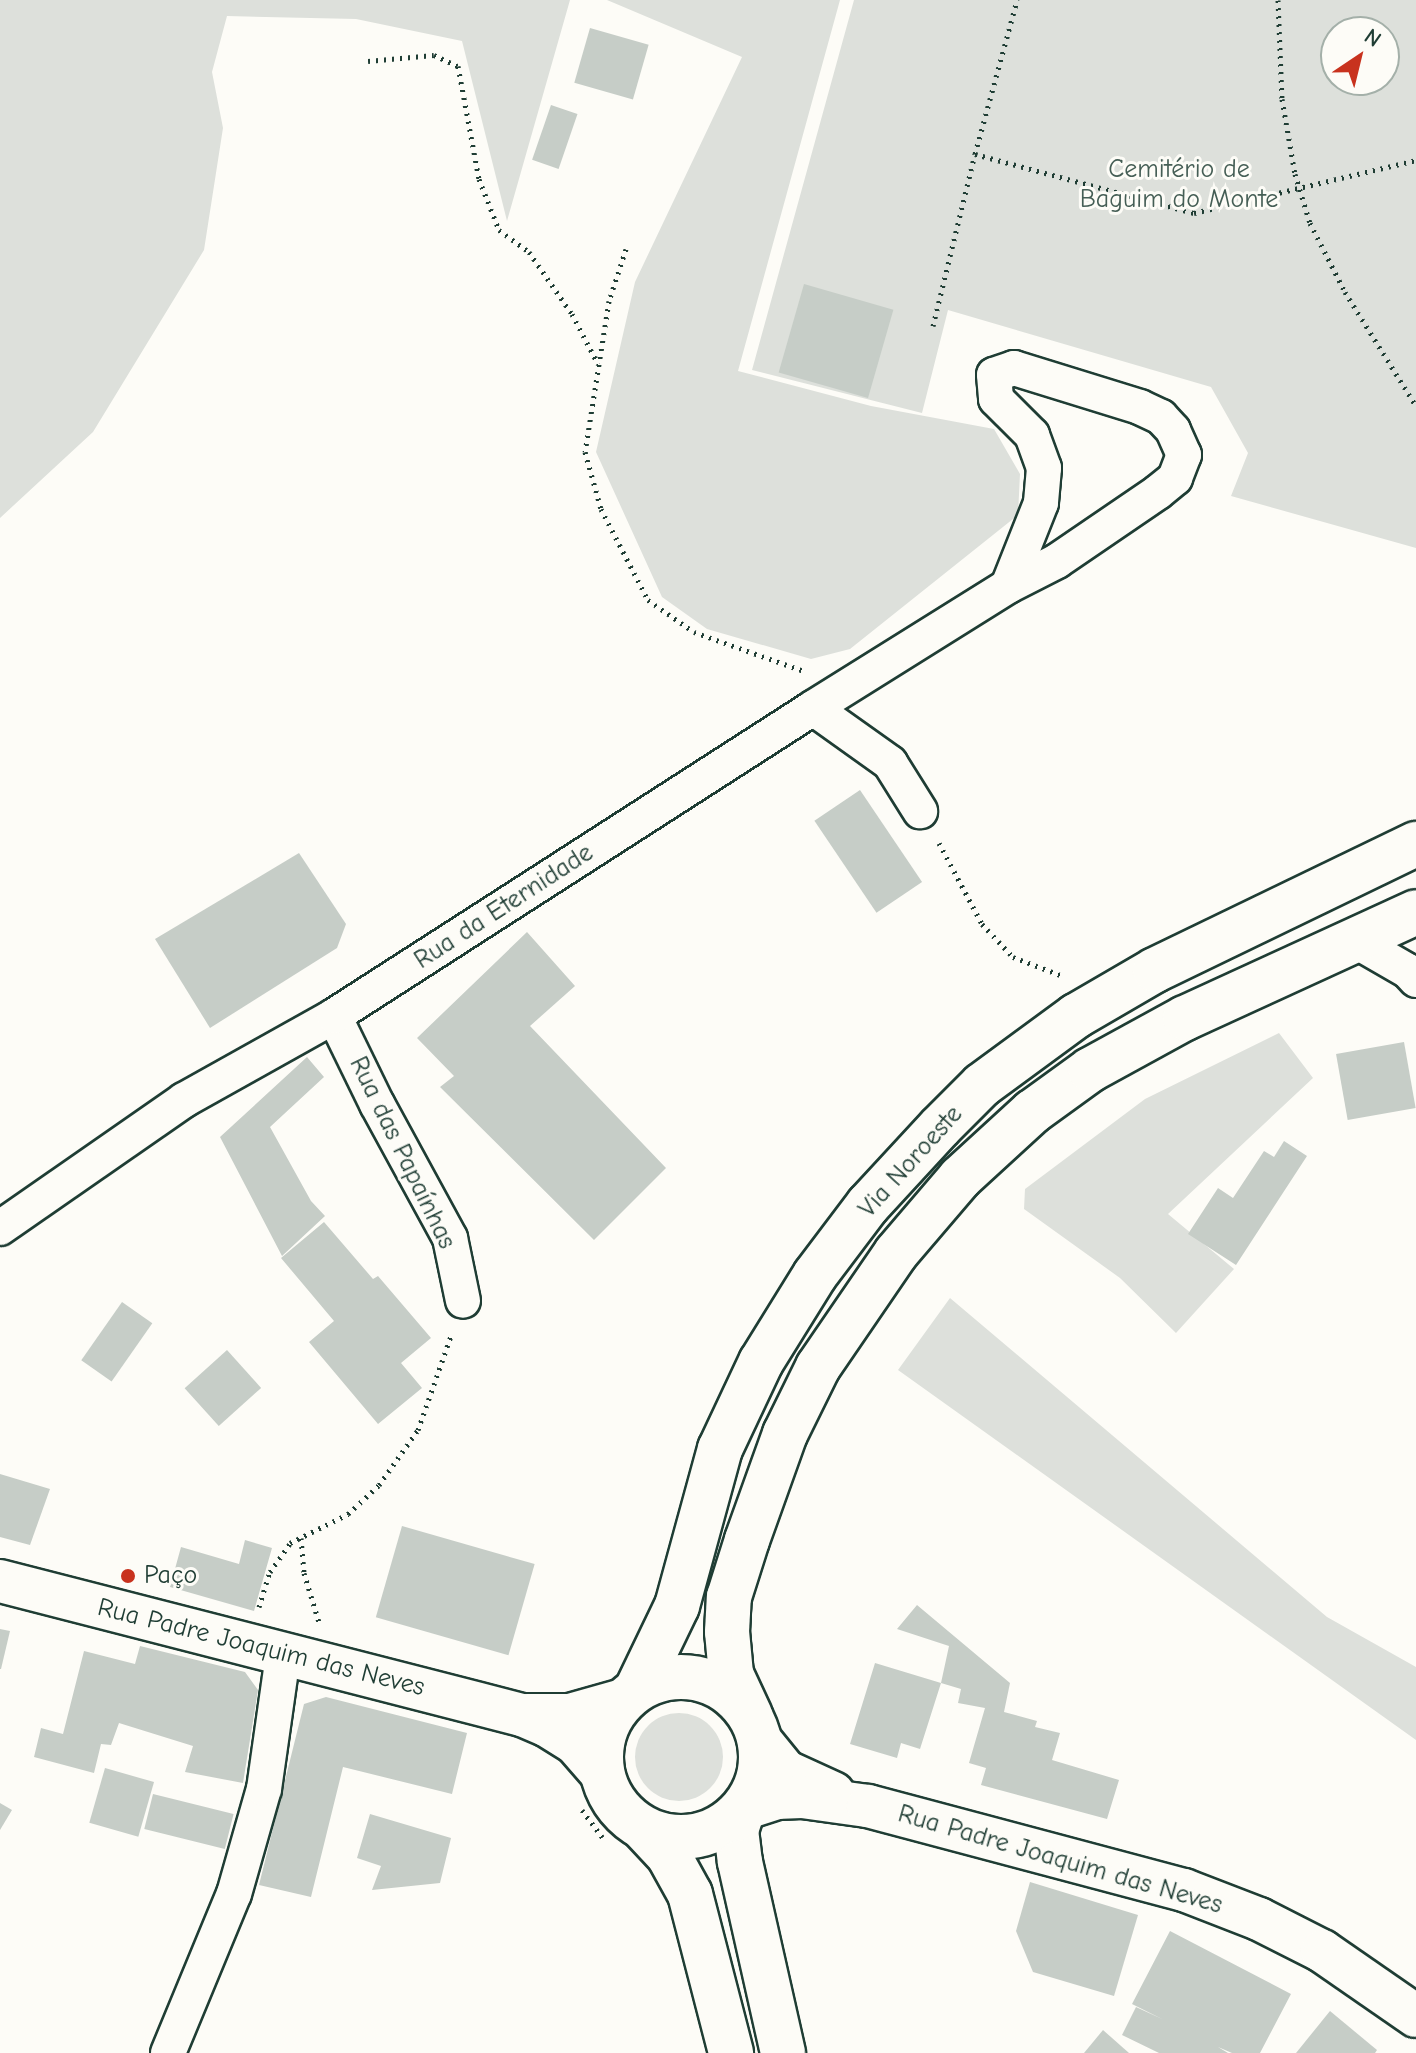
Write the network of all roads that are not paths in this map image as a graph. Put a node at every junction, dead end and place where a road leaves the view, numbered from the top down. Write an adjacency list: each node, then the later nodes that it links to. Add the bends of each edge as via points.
1 (1008, 586): 1 (street, Rua da Eternidade, via 1057,561 1175,478 1184,455 1161,417 1014,368 994,375 996,399 1032,435 1044,468 1041,503); 2 (street, Rua da Eternidade)
2 (826, 700): 3 (street, via 890,763); 8 (street, Rua da Eternidade)
3 (920, 811)
4 (1416, 844): 13 (main road, Via Noroeste, via 1155,970 1076,1016 982,1085 929,1138 868,1205 815,1275 761,1362 720,1449 677,1606)
5 (1416, 912): 6 (main road, Via Noroeste)
6 (1354, 940): 7 (street); 15 (main road, Via Noroeste, via 1185,1018 1090,1070 1032,1112 960,1178 896,1253 818,1367 785,1434 747,1540 726,1615 731,1674)
7 (1416, 980)
8 (334, 1016): 9 (street, Rua da Eternidade, via 184,1100); 10 (street, Rua das Papaínhas, via 450,1238)
9 (0, 1228)
10 (463, 1301)
11 (0, 1581): 12 (street, Rua Padre Joaquim das Neves)
12 (266, 1650): 14 (street, Rua Padre Joaquim das Neves); 21 (street, via 264,1789 238,1879)
13 (632, 1694): 14 (street, Rua Padre Joaquim das Neves, via 570,1715); 15 (main road, via 654,1681 681,1676 708,1681 732,1694); 16 (main road, via 612,1714 602,1740)
14 (522, 1715): 16 (street, Rua Padre Joaquim das Neves, via 575,1743)
15 (755, 1727): 17 (street, Rua Padre Joaquim das Neves, via 785,1771); 18 (main road, via 762,1766)
16 (603, 1775): 19 (main road, via 623,1814)
17 (868, 1806): 18 (street, Rua Padre Joaquim das Neves, via 776,1798); 20 (street, Rua Padre Joaquim das Neves, via 1209,1900 1259,1919 1322,1951)
18 (743, 1809): 19 (main road, via 720,1828 695,1837 669,1837); 23 (main road, via 736,1830 740,1862)
19 (644, 1829): 22 (main road, via 669,1856 690,1894)
20 (1416, 2016)
21 (168, 2053)
22 (731, 2053)
23 (783, 2053)

